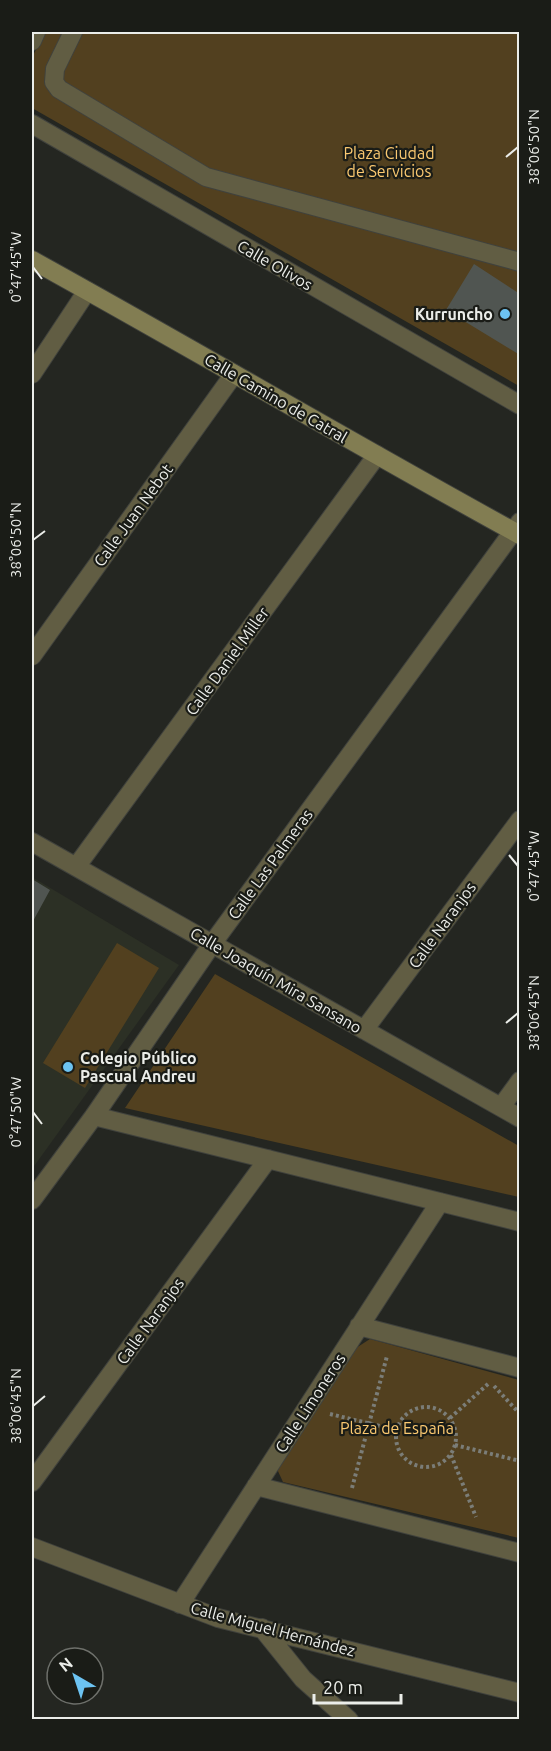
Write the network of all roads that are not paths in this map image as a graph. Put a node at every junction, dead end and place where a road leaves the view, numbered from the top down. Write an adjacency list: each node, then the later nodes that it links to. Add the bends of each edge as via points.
1 (36, 32): 3 (street)
2 (73, 32): 6 (street, via 55,69 54,82 59,90 206,177)
3 (32, 42)
4 (32, 124): 10 (street, Calle Olivos)
5 (32, 261): 7 (street, Calle Camino de Catral)
6 (519, 262)
7 (87, 291): 8 (street); 9 (street, Calle Camino de Catral)
8 (32, 374)
9 (234, 374): 11 (street, Calle Camino de Catral); 13 (street, Calle Juan Nebot)
10 (519, 405)
11 (377, 455): 12 (street, Calle Camino de Catral); 16 (street, Calle Daniel Miller)
12 (517, 529): 17 (street, Calle Las Palmeras)
13 (32, 656)
14 (519, 820): 18 (street, Calle Naranjos)
15 (32, 842): 16 (street, Calle Joaquín Mira Sansano)
16 (76, 867): 17 (street, Calle Joaquín Mira Sansano)
17 (212, 944): 18 (street, Calle Joaquín Mira Sansano); 21 (street, Calle Las Palmeras)
18 (364, 1030): 20 (street, Calle Joaquín Mira Sansano)
19 (519, 1081): 20 (street)
20 (501, 1107): 22 (street, Calle Joaquín Mira Sansano)
21 (94, 1116): 23 (street); 24 (street, Calle Las Palmeras)
22 (519, 1118)
23 (268, 1160): 25 (street); 29 (street, Calle Naranjos)
24 (32, 1200)
25 (440, 1202): 26 (street); 27 (street, Calle Limoneros)
26 (519, 1222)
27 (359, 1326): 28 (street); 30 (street, Calle Limoneros)
28 (519, 1368)
29 (32, 1482)
30 (256, 1486): 32 (street); 33 (street, Calle Limoneros)
31 (32, 1547): 33 (street, Calle Miguel Hernández)
32 (519, 1553)
33 (180, 1604): 34 (street, Calle Miguel Hernández)
34 (262, 1628): 35 (street, Calle Miguel Hernández); 36 (street, via 303,1679)
35 (519, 1693)
36 (349, 1719)

